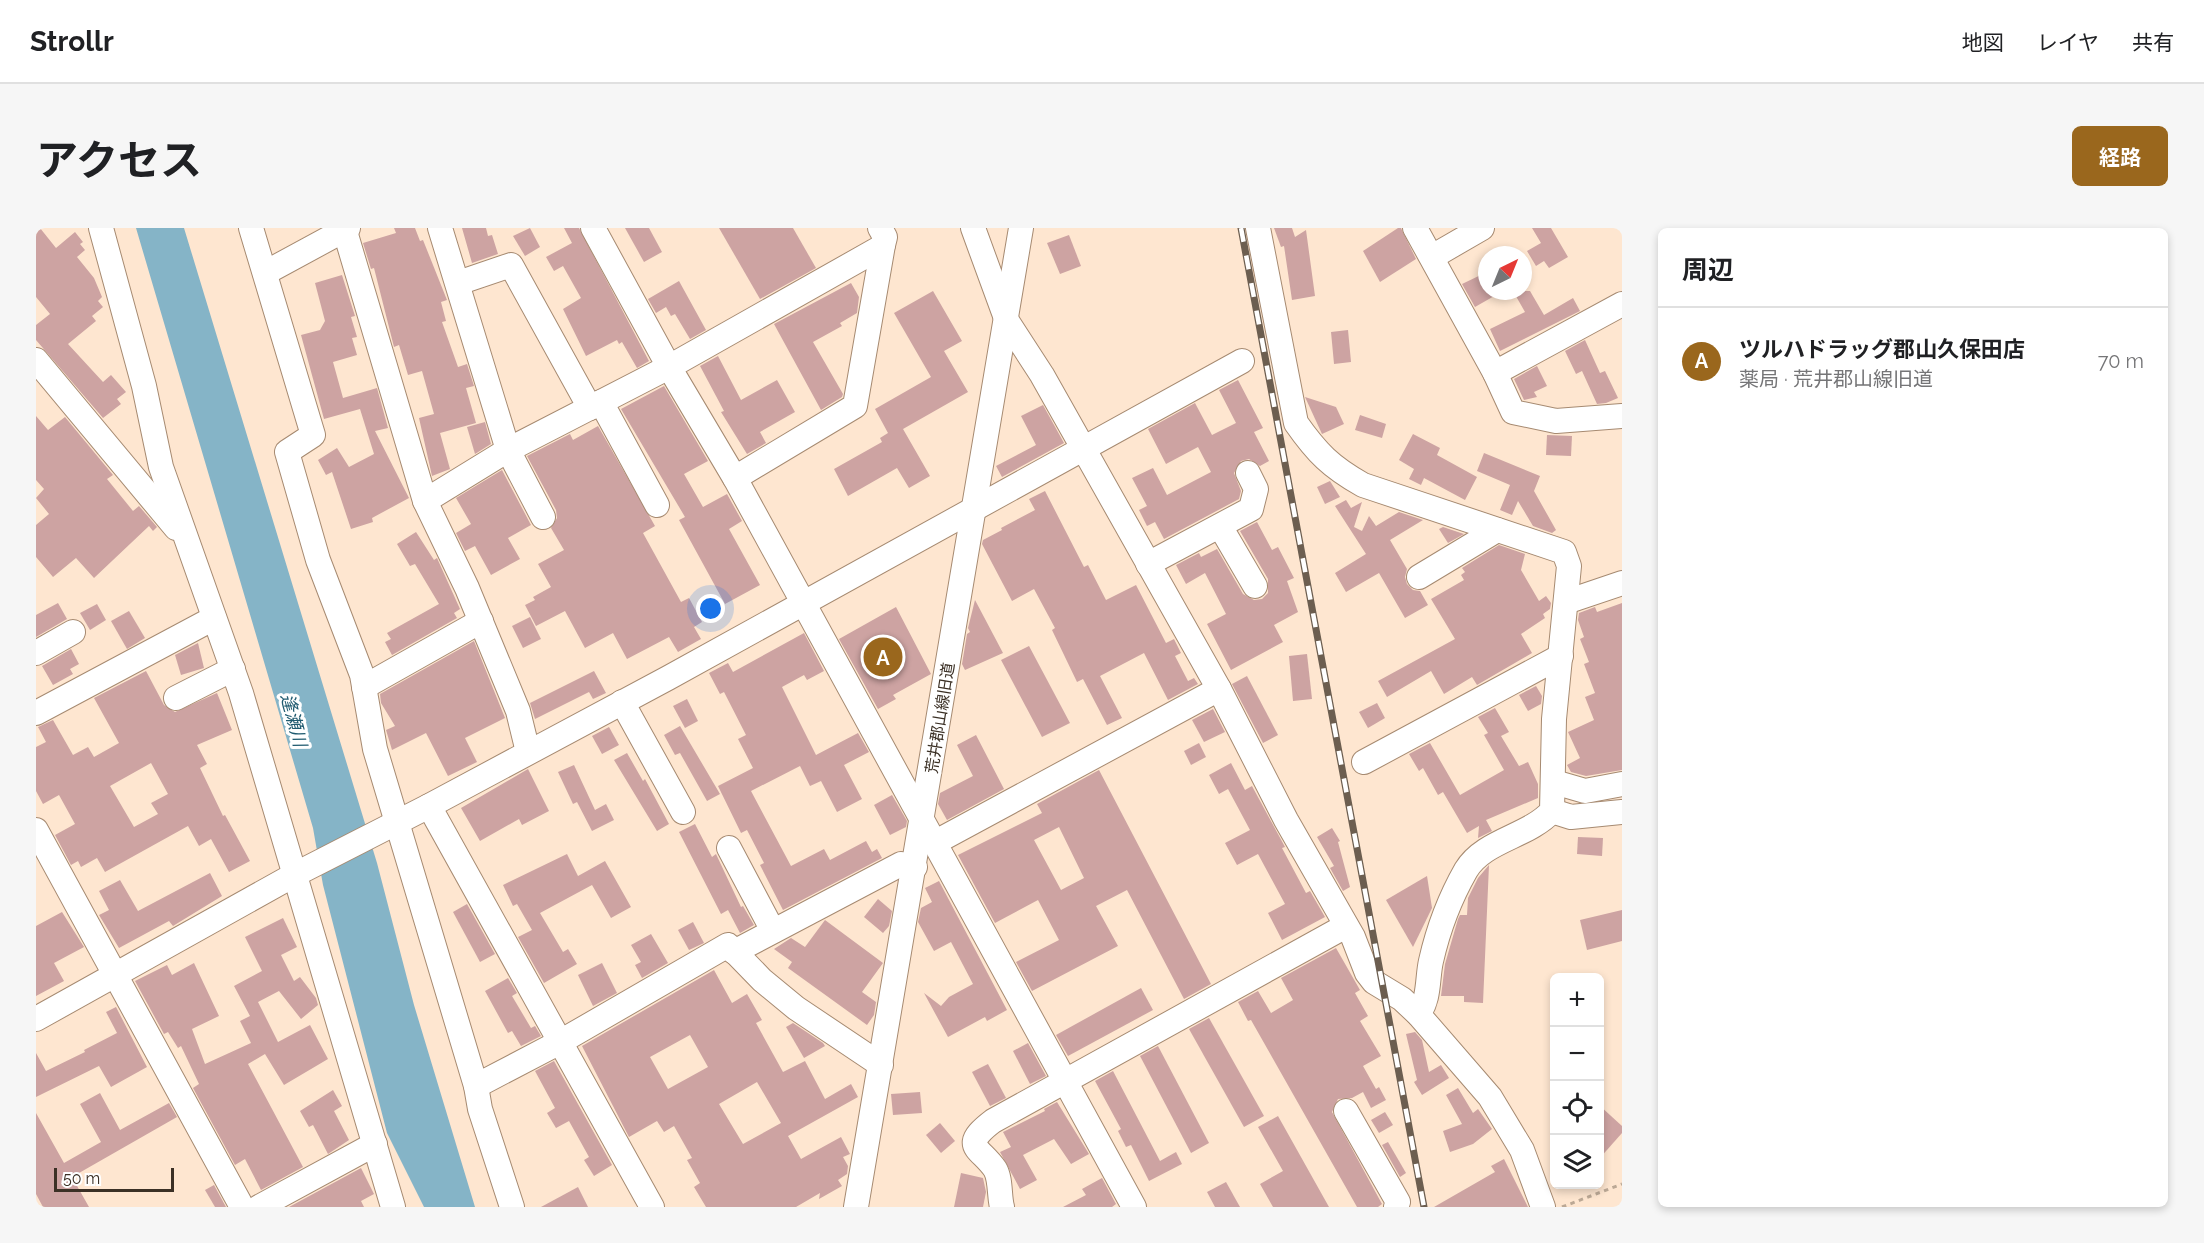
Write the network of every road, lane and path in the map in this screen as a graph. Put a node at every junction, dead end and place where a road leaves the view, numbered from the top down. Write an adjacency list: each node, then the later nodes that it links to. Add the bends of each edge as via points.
1 (84, 228): 11 (street, via 94,244)
2 (251, 228): 14 (street)
3 (440, 228): 15 (street)
4 (592, 228): 20 (street)
5 (973, 228): 17 (street)
6 (1021, 228): 17 (street, 荒井郡山線旧道)
7 (1258, 228): 34 (street, via 1296,423 1312,445 1334,469 1363,485)
8 (1415, 228): 13 (street)
9 (1482, 228): 13 (street)
10 (346, 229): 14 (street); 28 (street)
11 (103, 236): 33 (street, via 144,386 161,467)
12 (881, 236): 20 (street, via 784,304); 27 (street, via 855,406)
13 (1432, 257): 21 (street)
14 (265, 273): 47 (street, via 313,435 287,452 318,560)
15 (458, 283): 22 (street, via 511,265); 25 (street)
16 (1622, 304): 21 (street)
17 (1007, 321): 24 (street); 30 (street, 荒井郡山線旧道)
18 (36, 360): 33 (street, via 172,525)
19 (1242, 361): 24 (street)
20 (669, 367): 22 (street); 27 (street)
21 (1494, 373): 23 (street, via 1513,412 1527,417 1556,421)
22 (596, 405): 25 (street); 29 (street)
23 (1622, 416)
24 (1083, 448): 30 (street); 35 (street)
25 (508, 450): 28 (street); 31 (street)
26 (1248, 473): 32 (street, via 1256,489 1251,509)
27 (735, 478): 39 (street)
28 (425, 501): 42 (street)
29 (657, 505)
30 (975, 507): 39 (street); 62 (street, 荒井郡山線旧道)
31 (543, 517)
32 (1220, 526): 35 (street); 38 (street)
33 (182, 529): 41 (street)
34 (1497, 530): 36 (street); 40 (street, via 1564,552 1569,566)
35 (1148, 564): 48 (street)
36 (1419, 577)
37 (1622, 583): 40 (street)
38 (1255, 586)
39 (803, 602): 50 (street); 62 (street)
40 (1566, 602): 45 (street)
41 (214, 618): 46 (street); 51 (street)
42 (481, 621): 47 (street); 52 (street, via 518,711)
43 (73, 632): 44 (street)
44 (36, 653)
45 (1561, 656): 53 (street); 54 (street, via 1554,719)
46 (233, 669): 49 (street); 65 (street)
47 (364, 687): 60 (street, via 375,749)
48 (1219, 689): 62 (street); 66 (street)
49 (176, 698)
50 (622, 702): 52 (street); 58 (street)
51 (36, 713)
52 (528, 752): 56 (street)
53 (1364, 762)
54 (1554, 782): 55 (street, via 1585,791); 57 (street)
55 (1622, 784)
56 (429, 806): 60 (street); 72 (street)
57 (1552, 811): 59 (street, via 1571,817); 70 (street, via 1477,856 1469,865 1450,902 1431,961 1426,997)
58 (683, 812)
59 (1622, 812)
60 (397, 822): 65 (street); 75 (street)
61 (36, 831): 69 (street)
62 (928, 833): 64 (street, 荒井郡山線旧道); 74 (street)
63 (729, 848): 67 (street)
64 (915, 867): 67 (street, via 901,864); 73 (street, 荒井郡山線旧道)
65 (294, 875): 69 (street); 77 (street)
66 (1344, 927): 70 (street, via 1374,982); 74 (street)
67 (773, 931): 68 (street)
68 (734, 952): 72 (street, via 728,945); 73 (street, via 796,1008)
69 (116, 974): 71 (street); 79 (street)
70 (1418, 1014): 88 (street, via 1491,1097 1522,1150)
71 (36, 1019)
72 (560, 1042): 75 (street); 83 (street)
73 (881, 1065): 84 (street, 荒井郡山線旧道)
74 (1065, 1082): 85 (street, via 993,1121 979,1133 976,1146 995,1170); 86 (street)
75 (476, 1086): 82 (street)
76 (1346, 1111): 87 (street, via 1398,1202)
77 (375, 1144): 80 (street); 81 (street)
78 (1622, 1184): 89 (path)
79 (242, 1207)
80 (259, 1207)
81 (393, 1207)
82 (512, 1207)
83 (652, 1207)
84 (856, 1207)
85 (1002, 1207)
86 (1134, 1207)
87 (1396, 1207)
88 (1543, 1207)
89 (1562, 1207)

